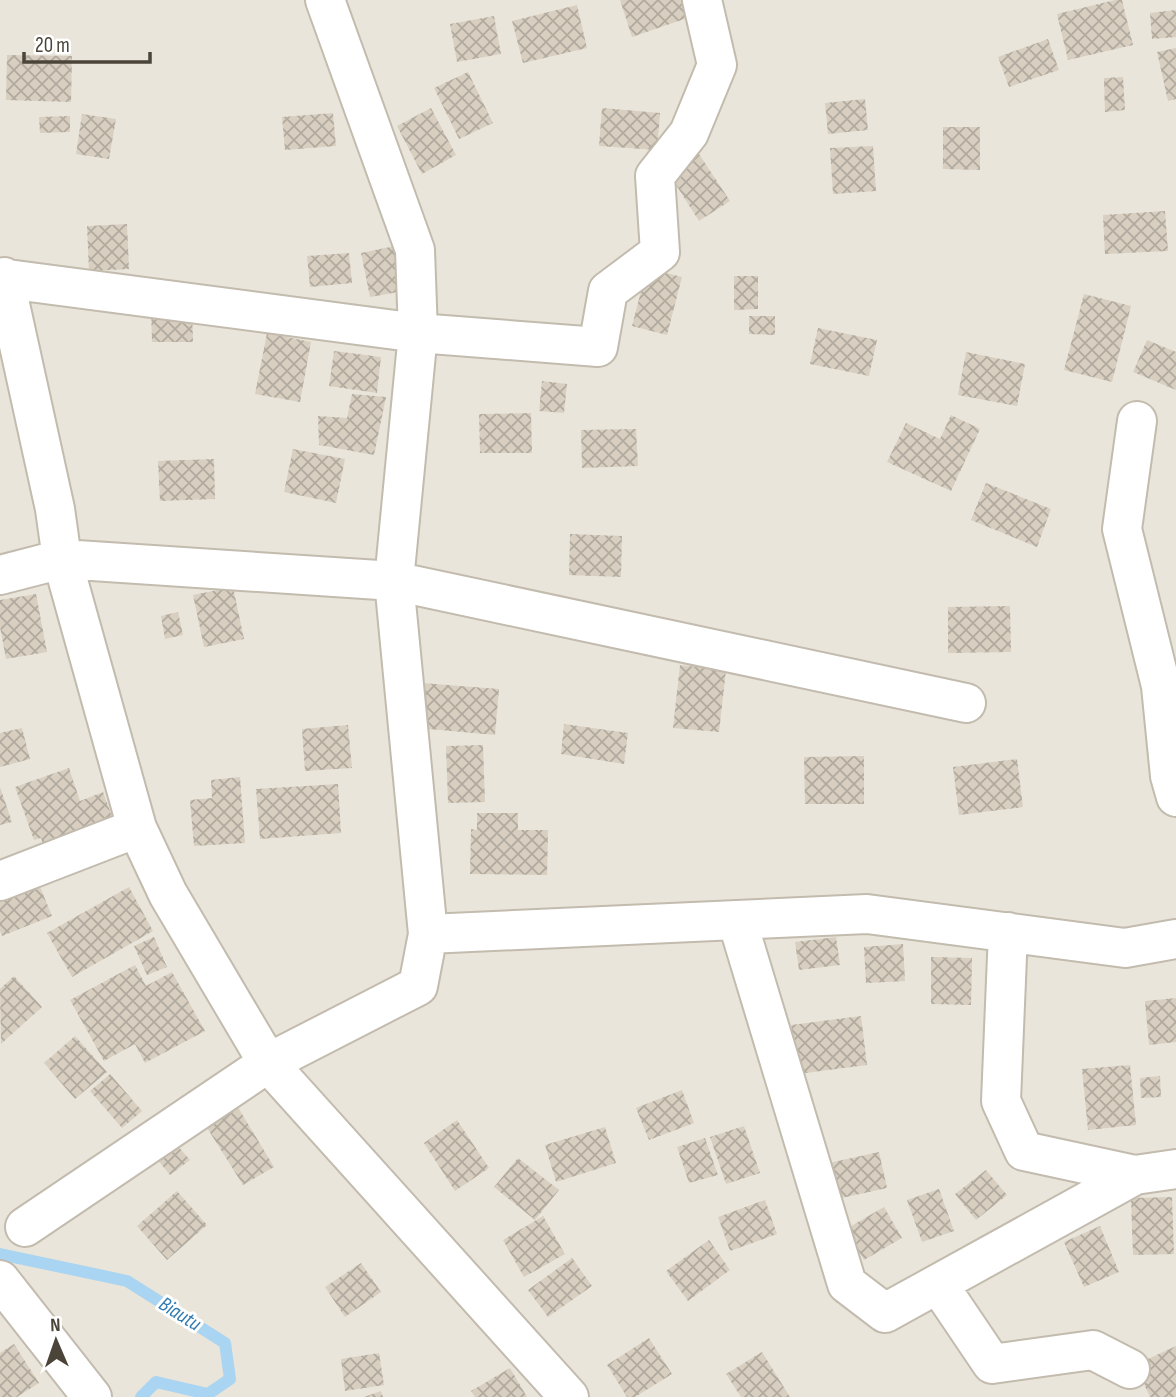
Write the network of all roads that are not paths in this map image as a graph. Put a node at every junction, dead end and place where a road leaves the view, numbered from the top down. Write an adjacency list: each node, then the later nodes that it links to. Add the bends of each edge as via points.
1 (325, 0): 4 (street, via 415,250)
2 (702, 0): 4 (street, via 717,65 689,133 656,176 660,252 608,290 598,347)
3 (2, 277): 4 (street); 6 (street, via 55,509)
4 (418, 333): 8 (street)
5 (1137, 421): 9 (street, via 1122,529)
6 (62, 559): 7 (street); 8 (street); 12 (street)
7 (0, 575)
8 (394, 581): 10 (street); 16 (street)
9 (1168, 685): 11 (street, via 1170,776)
10 (966, 703)
11 (1176, 797)
12 (137, 828): 13 (street); 18 (street, via 168,894)
13 (0, 881)
14 (737, 920): 15 (street, via 867,914); 16 (street); 23 (street, via 847,1284 885,1313)
15 (1008, 932): 17 (street, via 1125,948); 20 (street, via 1001,1101 1024,1151)
16 (428, 934): 18 (street, via 418,986)
17 (1176, 939)
18 (268, 1063): 21 (street); 26 (street)
19 (1176, 1170): 20 (street)
20 (1135, 1175): 23 (street)
21 (24, 1227)
22 (0, 1280): 25 (street)
23 (938, 1284): 24 (street, via 992,1364 1093,1350)
24 (1130, 1368)
25 (92, 1397)
26 (569, 1397)

